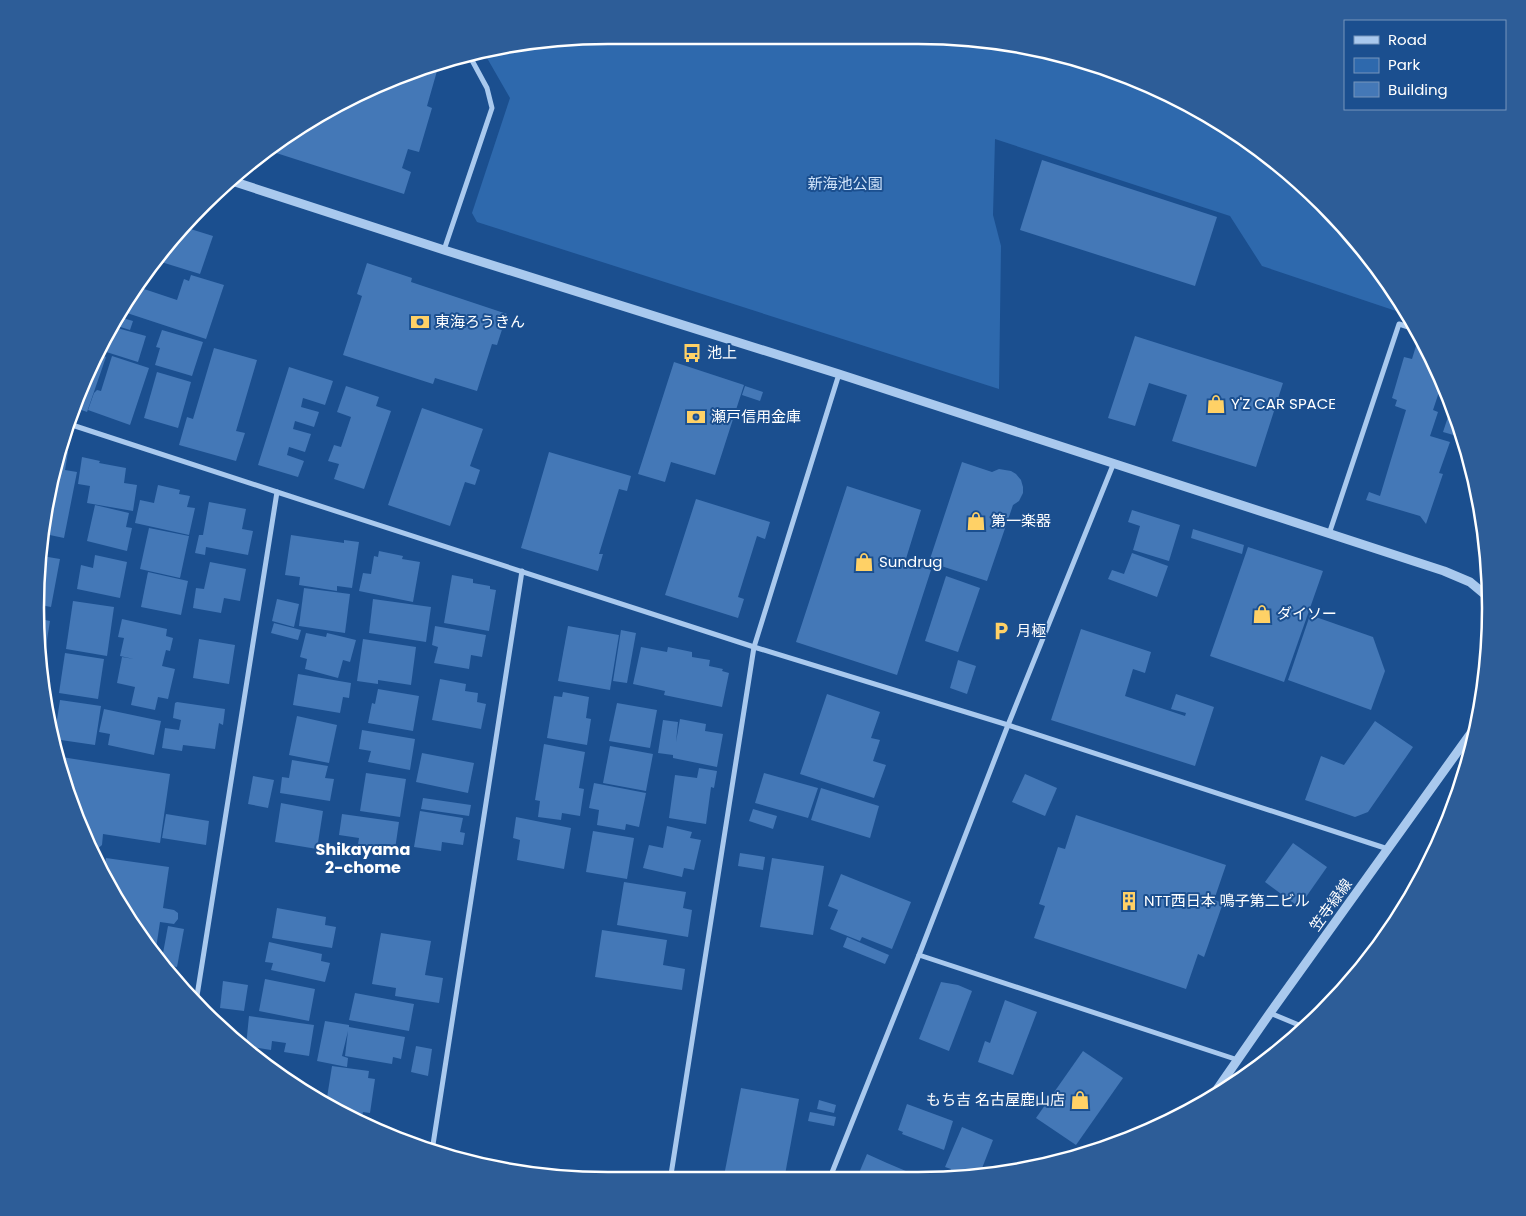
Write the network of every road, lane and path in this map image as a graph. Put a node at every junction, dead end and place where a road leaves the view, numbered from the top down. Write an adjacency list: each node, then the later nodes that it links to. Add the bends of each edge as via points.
1 (472, 61): 3 (street, via 487,88 492,108)
2 (237, 183): 3 (street)
3 (444, 250): 5 (street)
4 (1407, 327): 9 (street, via 1399,324)
5 (838, 374): 7 (street); 12 (street)
6 (74, 426): 8 (street)
7 (1113, 464): 9 (street); 13 (street)
8 (278, 492): 10 (street); 17 (street)
9 (1329, 534): 11 (street, via 1452,574)
10 (522, 571): 12 (street); 22 (street)
11 (1482, 592)
12 (754, 647): 13 (street); 23 (street)
13 (1008, 725): 15 (street); 16 (street)
14 (1466, 740): 15 (street, 笠寺緑線)
15 (1388, 849): 18 (street, 笠寺緑線)
16 (919, 955): 20 (street); 24 (street)
17 (197, 994)
18 (1270, 1013): 19 (street); 20 (street, 笠寺緑線)
19 (1298, 1025)
20 (1238, 1060): 21 (street, 笠寺緑線)
21 (1222, 1083)
22 (433, 1144)
23 (671, 1172)
24 (832, 1172)

